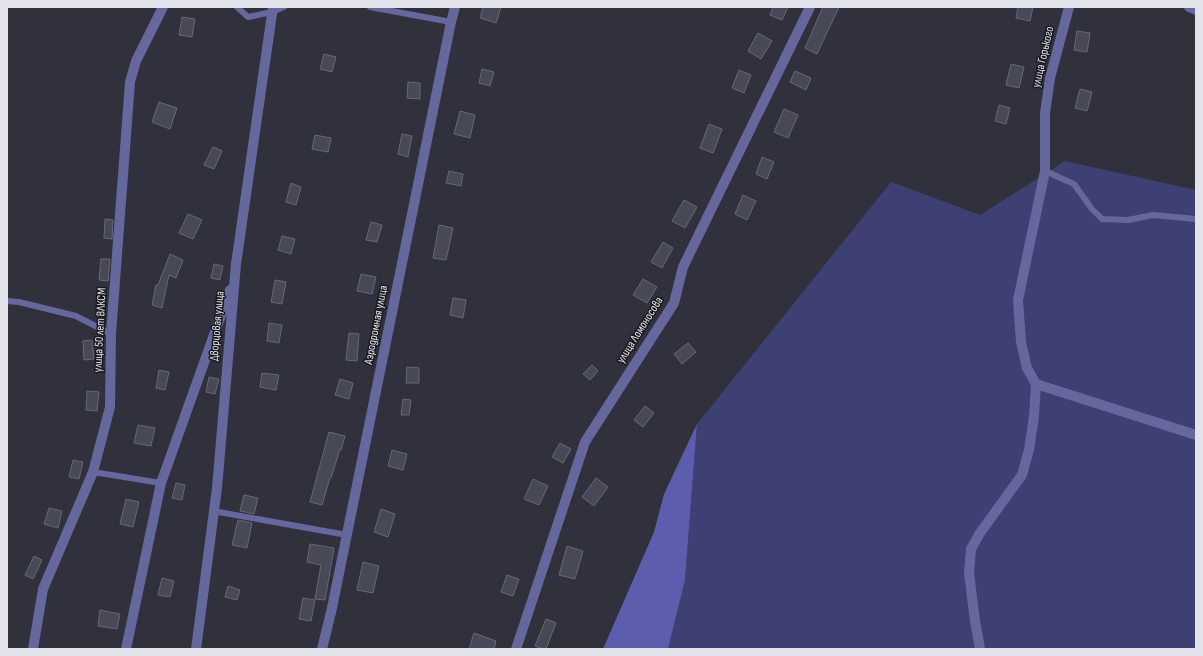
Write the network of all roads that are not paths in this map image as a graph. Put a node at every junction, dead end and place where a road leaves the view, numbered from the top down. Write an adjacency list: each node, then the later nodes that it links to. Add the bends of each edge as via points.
1 (163, 7): 16 (street, улица 50 лет ВЛКСМ, via 136,60 130,82)
2 (237, 7): 9 (lane, via 248,17)
3 (284, 7): 9 (lane)
4 (370, 7): 11 (lane)
5 (455, 7): 11 (street, Аэродромная улица)
6 (810, 7): 27 (street, улица Ломоносова, via 683,267 674,303 585,442)
7 (1069, 7): 12 (street, улица Горького, via 1050,78 1045,113)
8 (1189, 7): 10 (street)
9 (273, 10): 14 (street, Дворцовая улица)
10 (1196, 10)
11 (451, 22): 22 (street, Аэродромная улица)
12 (1045, 171): 13 (lane, via 1074,184 1102,219 1128,220 1154,215); 17 (street, улица Горького, via 1018,300 1021,342 1028,368)
13 (1196, 219)
14 (235, 276): 20 (street); 21 (street, Дворцовая улица)
15 (7, 301): 16 (lane, via 76,316)
16 (111, 334): 19 (street, улица 50 лет ВЛКСМ, via 110,407)
17 (1036, 384): 18 (street); 28 (street, via 1029,450 1022,475 980,532 971,549 969,573)
18 (1196, 435)
19 (92, 472): 20 (lane); 23 (street, улица 50 лет ВЛКСМ, via 43,589)
20 (161, 483): 24 (street)
21 (214, 511): 22 (lane); 25 (street, Дворцовая улица)
22 (347, 536): 26 (street, Аэродромная улица)
23 (33, 649)
24 (126, 649)
25 (196, 649)
26 (322, 649)
27 (516, 649)
28 (980, 649)

